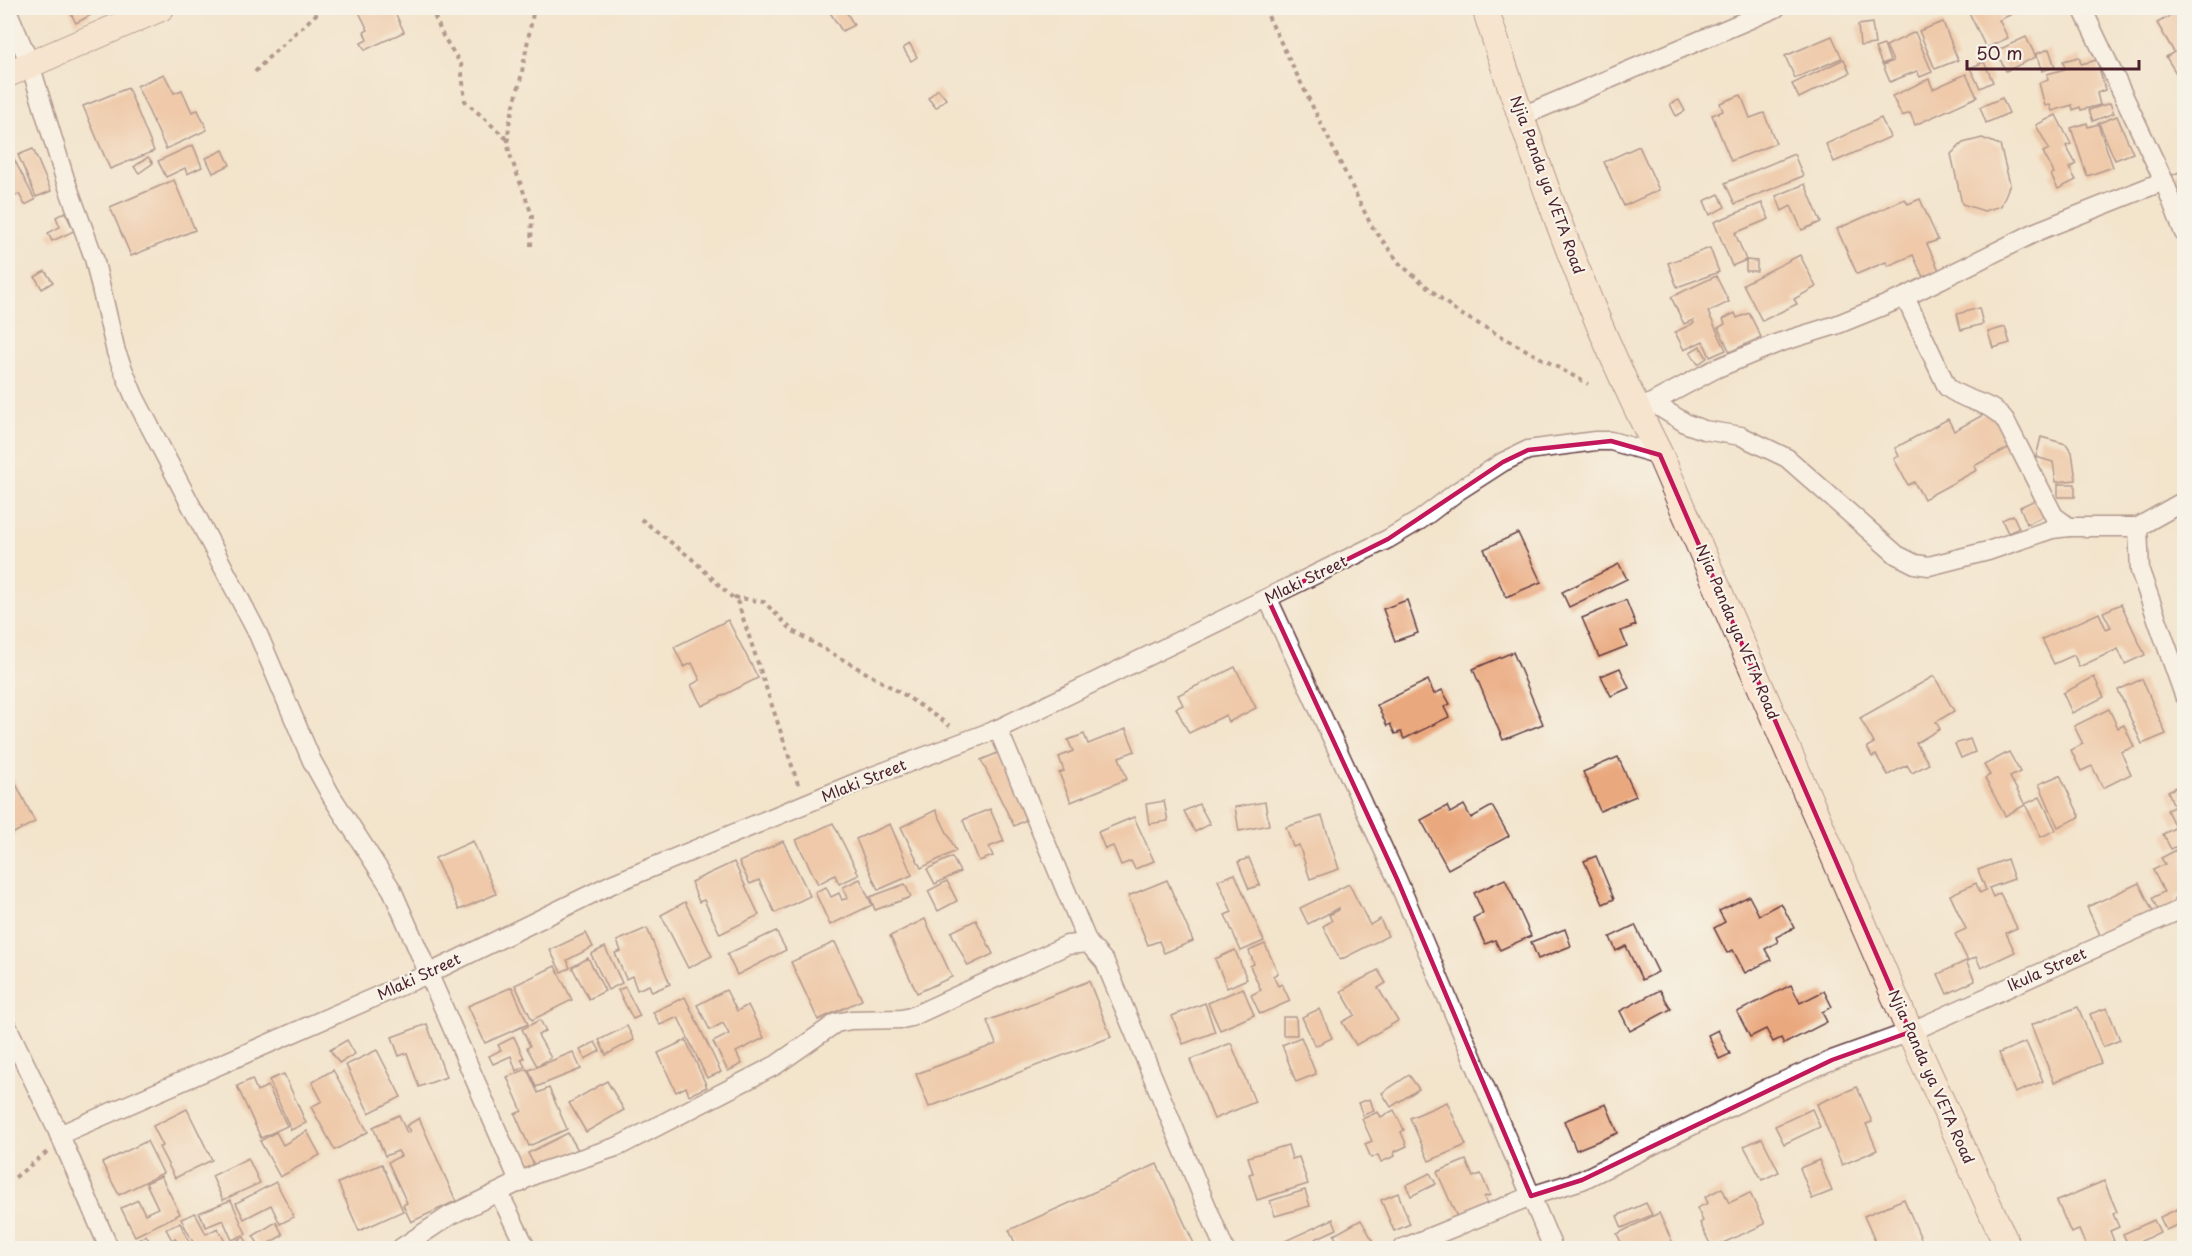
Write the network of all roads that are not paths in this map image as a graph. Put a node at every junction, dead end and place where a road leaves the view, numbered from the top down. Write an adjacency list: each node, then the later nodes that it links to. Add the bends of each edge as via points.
1 (161, 8): 6 (street)
2 (1485, 8): 7 (street, Njia Panda ya VETA Road)
3 (1776, 8): 7 (street)
4 (2082, 8): 8 (street)
5 (8, 12): 6 (street)
6 (19, 69): 21 (street, via 66,179 94,258 117,352 134,396 258,634 312,761 392,890)
7 (1520, 117): 11 (street, Njia Panda ya VETA Road, via 1597,319)
8 (2164, 181): 9 (street); 10 (street, via 2038,231)
9 (2184, 232)
10 (1905, 297): 11 (street, via 1715,369); 15 (street, via 1947,387 1956,395 1997,410 2054,516)
11 (1645, 407): 12 (street, Njia Panda ya VETA Road); 15 (street, via 1704,430 1742,436 1788,458 1897,555 1915,564 1929,566)
12 (1660, 455): 16 (street, Mlaki Street, via 1611,441 1522,453 1388,539); 23 (street, Njia Panda ya VETA Road)
13 (2184, 501): 14 (street)
14 (2138, 526): 15 (street); 17 (street, via 2140,571)
15 (2069, 527)
16 (1268, 599): 18 (street, Mlaki Street); 27 (street, via 1397,879)
17 (2184, 695)
18 (998, 729): 20 (street); 21 (street, Mlaki Street, via 612,884)
19 (2184, 908): 23 (street, Ikula Street)
20 (1088, 943): 25 (street, via 1066,945 911,1017 836,1023 776,1065 620,1146 538,1173); 31 (street, via 1105,962)
21 (428, 974): 24 (street, Mlaki Street); 25 (street)
22 (8, 1028): 24 (street)
23 (1910, 1032): 27 (street, Ikula Street, via 1832,1059 1582,1180); 34 (street, Njia Panda ya VETA Road)
24 (61, 1137): 28 (street)
25 (520, 1183): 26 (street)
26 (499, 1193): 29 (street, via 449,1216); 30 (street)
27 (1531, 1197): 32 (street, Ikula Street); 33 (street)
28 (109, 1248)
29 (401, 1248)
30 (526, 1248)
31 (1224, 1248)
32 (1403, 1248)
33 (1552, 1248)
34 (2008, 1248)

